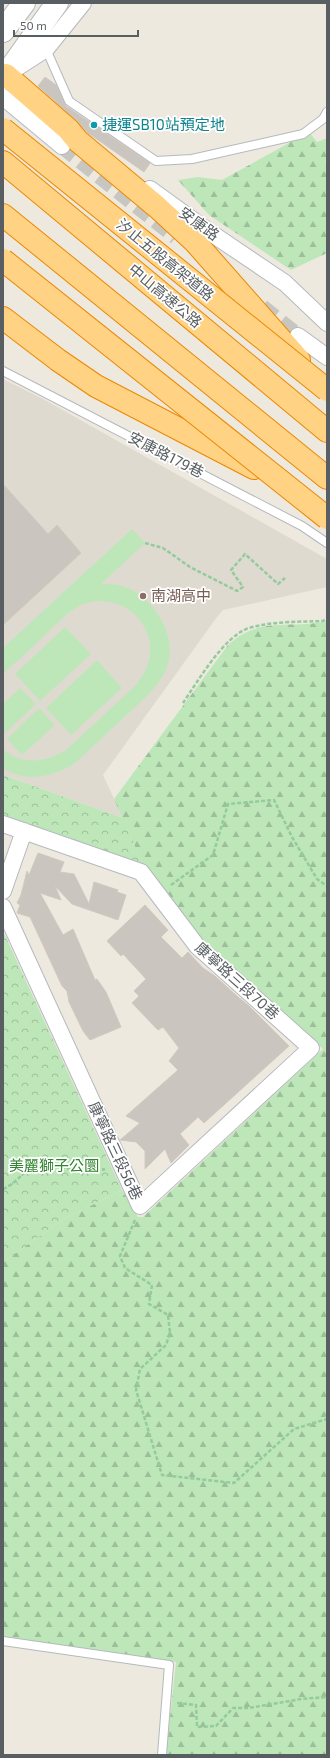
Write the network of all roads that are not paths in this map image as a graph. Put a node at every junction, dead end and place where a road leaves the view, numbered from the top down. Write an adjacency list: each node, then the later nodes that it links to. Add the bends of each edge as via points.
1 (24, 3): 4 (main road)
2 (58, 3): 6 (main road)
3 (83, 3): 5 (street)
4 (3, 31)
5 (46, 49): 6 (street); 8 (lane, via 69,101 156,161 192,159 303,134)
6 (4, 76): 10 (highway)
7 (3, 97): 10 (street, 安康路)
8 (327, 112)
9 (3, 129): 19 (highway, 汐止五股高架道路, bridge)
10 (65, 138): 15 (street, 安康路, via 109,153 147,186 285,283); 19 (highway, via 78,141 195,242)
11 (3, 162): 20 (highway, 中山高速公路)
12 (3, 215): 21 (highway)
13 (3, 260): 23 (highway, bridge)
14 (3, 318): 22 (highway, via 96,386 222,450)
15 (327, 323)
16 (298, 336): 17 (street)
17 (327, 357)
18 (3, 370): 24 (lane, 安康路179巷, via 302,526)
19 (327, 391)
20 (327, 431)
21 (327, 478)
22 (327, 508)
23 (327, 518)
24 (327, 543)
25 (3, 824): 26 (street, 康寧路三段70巷)
26 (24, 832): 27 (street); 29 (street, 康寧路三段70巷, via 141,872 196,946)
27 (3, 891)
28 (3, 907): 29 (street, 康寧路三段56巷, via 140,1206)
29 (311, 1048)
30 (3, 1641): 31 (lane, via 169,1665)
31 (162, 1755)

